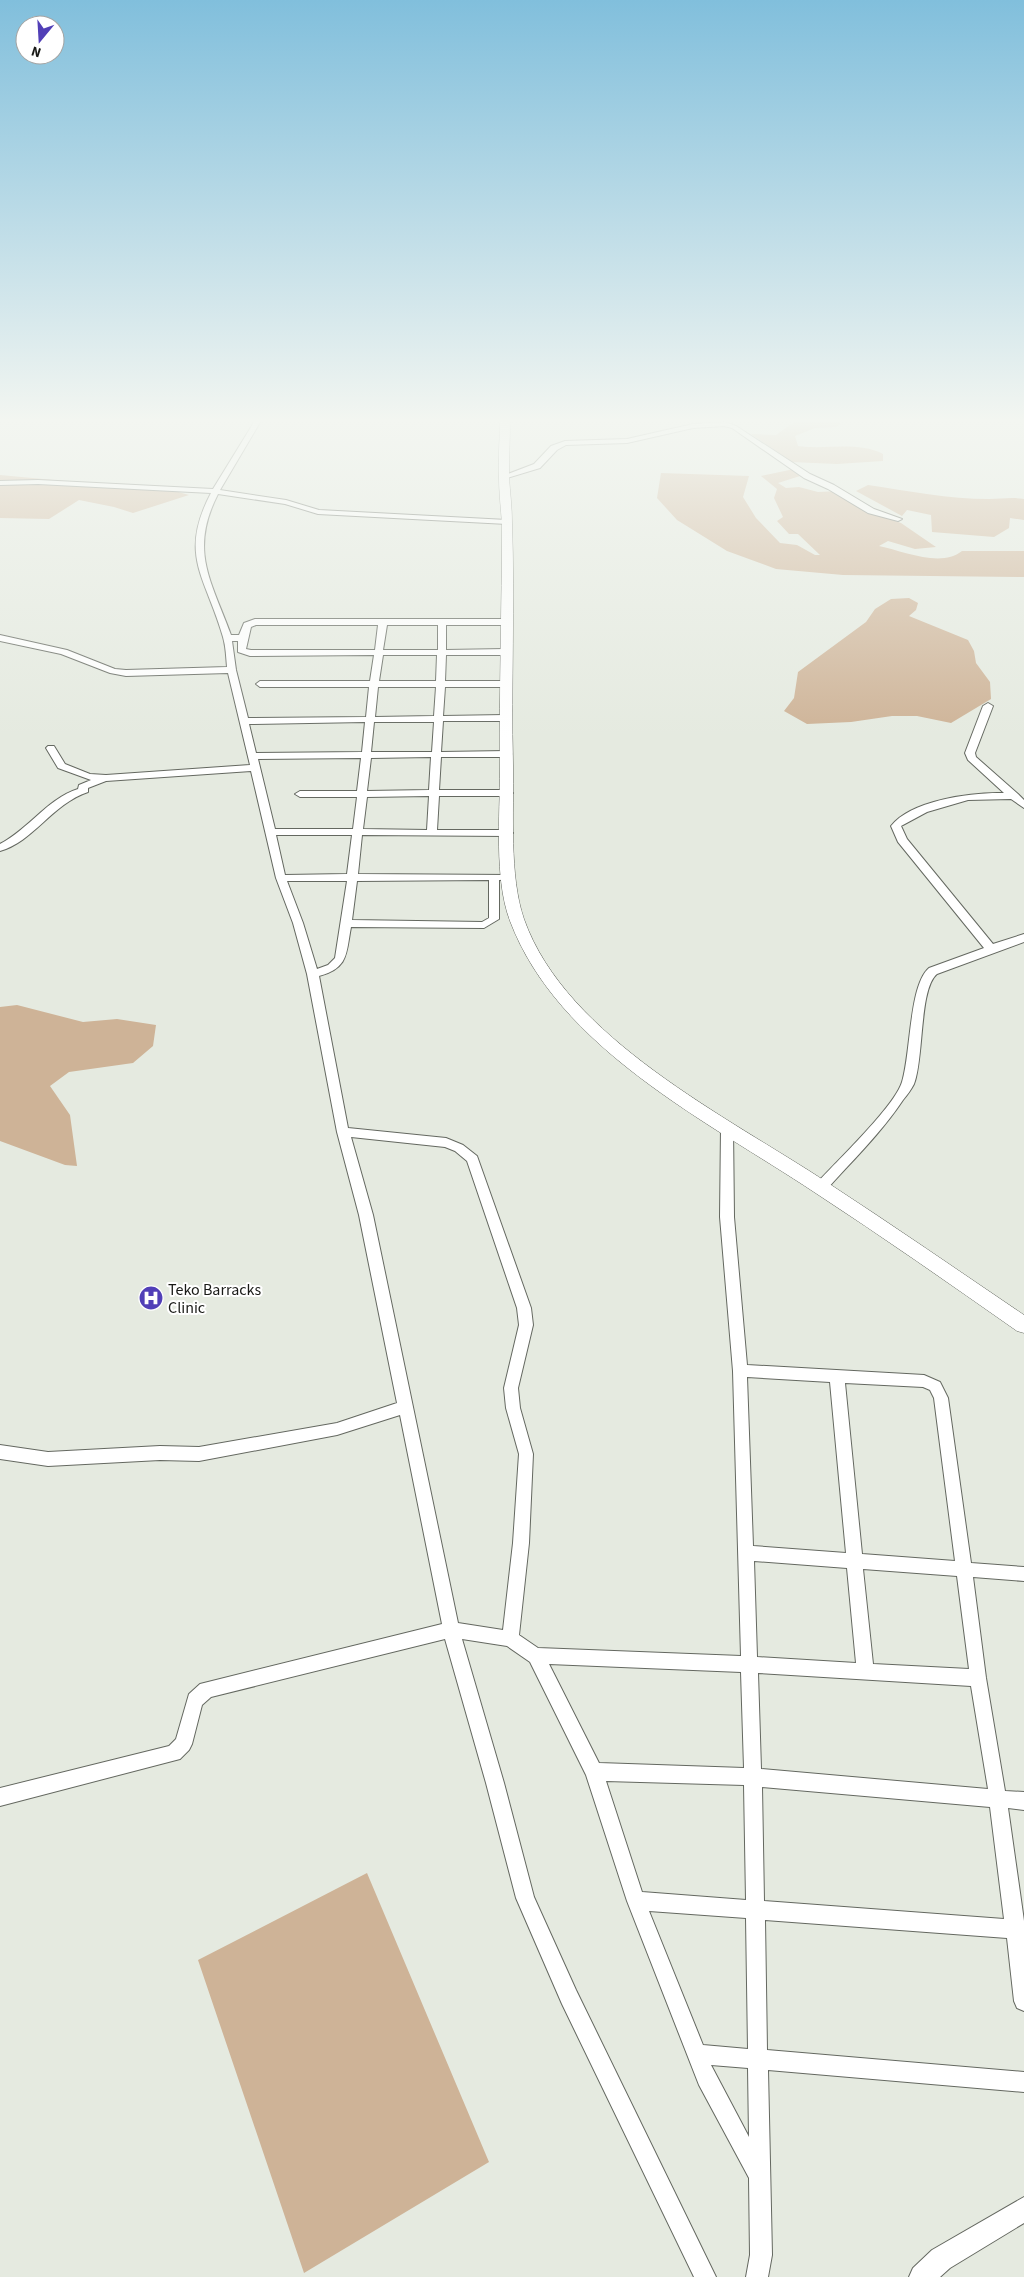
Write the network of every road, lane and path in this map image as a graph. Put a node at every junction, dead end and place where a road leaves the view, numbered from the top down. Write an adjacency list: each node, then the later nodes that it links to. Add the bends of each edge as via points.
1 (201, 525): 7 (street, via 199,548)
2 (508, 525): 5 (main road)
3 (383, 622): 4 (street); 8 (street, via 255,622 248,625); 9 (street)
4 (442, 622): 5 (street); 10 (street)
5 (505, 622): 11 (main road)
6 (1, 638): 12 (street, via 64,652 112,671 126,673)
7 (228, 638): 8 (street); 12 (street)
8 (243, 638): 9 (street, via 241,650 250,653)
9 (378, 652): 10 (street); 16 (street)
10 (442, 652): 11 (street); 14 (street)
11 (505, 652): 15 (main road)
12 (232, 670): 21 (street)
13 (260, 684): 16 (street)
14 (439, 684): 15 (street); 16 (street); 18 (street)
15 (505, 684): 19 (main road)
16 (373, 685): 20 (street)
17 (988, 706): 32 (street, via 970,753 971,758)
18 (437, 718): 19 (street); 20 (street); 23 (street)
19 (506, 718): 24 (main road)
20 (369, 719): 21 (street); 25 (street)
21 (244, 721): 26 (street)
22 (51, 748): 27 (street, via 61,766 88,776)
23 (436, 754): 24 (street); 25 (street); 31 (street)
24 (507, 754): 28 (main road)
25 (366, 755): 26 (street); 30 (street)
26 (254, 762): 27 (street); 34 (street)
27 (106, 778): 38 (street, via 82,787 85,790 72,793 20,837)
28 (508, 793): 31 (street); 35 (main road)
29 (300, 794): 30 (street)
30 (362, 794): 31 (street); 36 (street)
31 (434, 794): 37 (street)
32 (1015, 796): 33 (street); 44 (street, via 958,797 914,814 896,826 902,840)
33 (1024, 805)
34 (270, 832): 36 (street); 40 (street)
35 (508, 832): 37 (street); 39 (main road)
36 (359, 833): 37 (street); 41 (street)
37 (432, 833)
38 (0, 848)
39 (501, 877): 41 (street); 42 (street, via 494,919 484,926); 46 (main road, via 531,951 563,1000 589,1027 645,1071)
40 (281, 878): 41 (street); 45 (street)
41 (352, 878): 42 (street)
42 (346, 923): 45 (street, via 340,960 327,971)
43 (1024, 938): 44 (street)
44 (991, 949): 48 (street, via 927,976 922,988 908,1084 889,1112)
45 (313, 974): 47 (street)
46 (727, 1128): 48 (main road); 50 (street, via 727,1218)
47 (342, 1132): 52 (street, via 366,1215); 59 (street, via 446,1143 473,1159 524,1308 526,1325 512,1388 513,1408 526,1454 521,1543)
48 (821, 1187): 49 (main road)
49 (1024, 1325)
50 (740, 1371): 51 (street); 54 (street)
51 (837, 1376): 55 (street); 56 (street, via 924,1381 935,1386 941,1398)
52 (405, 1408): 53 (street, via 337,1429 199,1454 160,1453 48,1460); 58 (street)
53 (0, 1452)
54 (746, 1553): 55 (street); 61 (street)
55 (856, 1561): 56 (street); 62 (street)
56 (963, 1569): 57 (street); 63 (street)
57 (1024, 1574)
58 (450, 1630): 59 (street); 66 (street, via 206,1690 195,1700 183,1744 174,1753); 78 (street, via 525,1898 569,1997)
59 (510, 1639): 60 (street)
60 (536, 1656): 61 (street); 64 (street)
61 (748, 1664): 62 (street); 65 (street)
62 (865, 1671): 63 (street)
63 (978, 1678): 67 (street)
64 (594, 1772): 65 (street); 69 (street)
65 (753, 1777): 67 (street); 70 (street)
66 (0, 1797)
67 (998, 1799): 68 (street); 71 (street)
68 (1024, 1800)
69 (636, 1901): 70 (street); 73 (street)
70 (755, 1911): 71 (street); 74 (street)
71 (1019, 1929): 72 (street)
72 (1024, 2000)
73 (697, 2054): 74 (street); 76 (street, via 709,2084)
74 (758, 2059): 75 (street); 76 (street)
75 (1024, 2082)
76 (759, 2175): 79 (street, via 761,2255)
77 (1024, 2209): 80 (street, via 941,2259)
78 (706, 2277)
79 (757, 2277)
80 (922, 2277)

